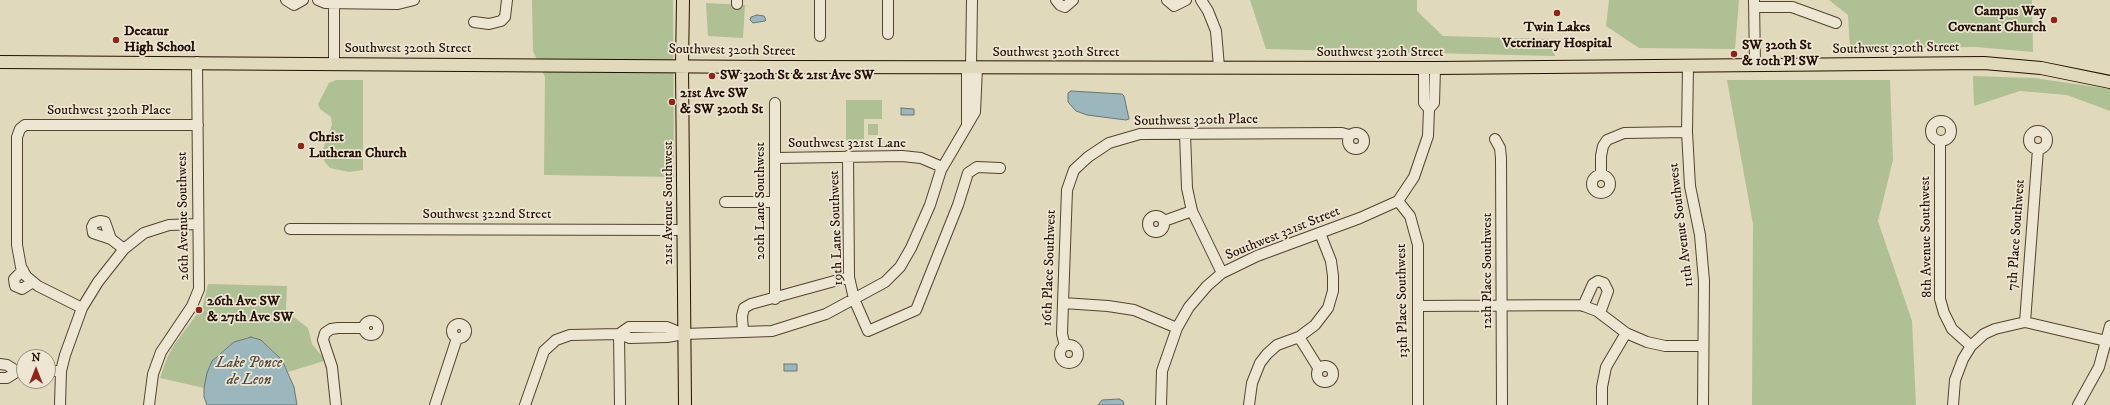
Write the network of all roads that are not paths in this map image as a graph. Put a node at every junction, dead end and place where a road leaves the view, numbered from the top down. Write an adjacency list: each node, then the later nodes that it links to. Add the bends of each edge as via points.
1 (286, 0): 2 (street, via 294,5)
2 (303, 0)
3 (318, 0): 15 (street)
4 (414, 0): 15 (street, via 398,4)
5 (507, 0): 17 (street, via 505,17 501,21 489,24)
6 (683, 0): 25 (main road, 21st Avenue Southwest)
7 (820, 0): 20 (street)
8 (888, 0): 19 (street)
9 (972, 0): 28 (street)
10 (1056, 0): 11 (street, via 1065,6)
11 (1073, 0)
12 (1167, 0): 13 (street, via 1174,6)
13 (1186, 0)
14 (1201, 0): 27 (street, via 1216,31)
15 (334, 3): 23 (street)
16 (1754, 4): 18 (street, via 1792,7); 24 (street)
17 (474, 22)
18 (1836, 23)
19 (888, 34)
20 (820, 36)
21 (0, 62): 22 (main road, Southwest 320th Street)
22 (197, 62): 23 (main road, Southwest 320th Street); 32 (street, 26th Avenue Southwest)
23 (334, 64): 25 (main road, Southwest 320th Street)
24 (1755, 65): 26 (main road, Southwest 320th Street); 30 (main road, Southwest 320th Street, via 1984,63 2041,68)
25 (682, 66): 28 (main road, Southwest 320th Street); 52 (main road, 21st Avenue Southwest)
26 (1688, 66): 29 (main road, Southwest 320th Street); 33 (street, 11th Avenue Southwest)
27 (1219, 67): 28 (main road, Southwest 320th Street); 29 (main road, Southwest 320th Street)
28 (972, 68): 41 (street, via 975,112)
29 (1429, 68): 45 (street, via 1434,103 1429,109 1428,136 1414,177)
30 (2110, 82)
31 (775, 103): 40 (street, 20th Lane Southwest)
32 (198, 125): 50 (street, 26th Avenue Southwest); 64 (street, Southwest 320th Place, via 21,127 17,137 17,245 27,276)
33 (1686, 132): 43 (street, via 1624,133 1607,140 1601,156); 78 (street, 11th Avenue Southwest, via 1690,186 1700,235 1704,281)
34 (1185, 134): 35 (street, Southwest 320th Place); 44 (street, Southwest 320th Place, via 1140,134 1109,143 1080,163); 48 (street, via 1187,188)
35 (1349, 135)
36 (1495, 139): 61 (street, 12th Place Southwest, via 1500,148 1501,158)
37 (1940, 141): 79 (street, 8th Avenue Southwest, via 1940,300 1952,329)
38 (2038, 149): 66 (street, 7th Place Southwest)
39 (848, 156): 40 (street, Southwest 321st Lane); 41 (street, Southwest 321st Lane, via 915,157); 57 (street, 19th Lane Southwest)
40 (775, 158): 47 (street, 20th Lane Southwest)
41 (942, 167): 59 (street, via 930,205 900,267 885,282)
42 (1000, 168): 59 (street, 19th Lane Southwest, via 977,168 968,173 958,205 916,310 868,331)
43 (1601, 175)
44 (1066, 190): 60 (street, 16th Place Southwest)
45 (1398, 201): 53 (street, Southwest 321st Street); 62 (street, 13th Place Southwest, via 1410,216 1418,245)
46 (725, 202): 47 (street)
47 (775, 202): 58 (street, 20th Lane Southwest)
48 (1192, 211): 49 (street); 56 (street)
49 (1164, 221)
50 (198, 224): 55 (street, via 169,225 154,229 144,233); 88 (street, 26th Avenue Southwest, via 198,292 192,306 161,352 152,379)
51 (290, 229): 52 (street, Southwest 322nd Street)
52 (684, 230): 73 (main road, 21st Avenue Southwest)
53 (1320, 233): 56 (street, Southwest 321st Street, via 1257,256); 74 (street, via 1331,261 1333,291 1328,308 1315,325)
54 (111, 239): 55 (street)
55 (124, 249): 64 (street, via 98,282)
56 (1222, 273): 69 (street, Southwest 321st Street, via 1189,307)
57 (850, 277): 58 (street); 59 (street, 19th Lane Southwest)
58 (775, 299): 70 (street, via 744,308)
59 (854, 299): 70 (street, via 826,314 799,324 772,331)
60 (1063, 303): 69 (street, via 1134,310); 77 (street, 16th Place Southwest, via 1062,334)
61 (1503, 305): 62 (street); 63 (street); 97 (street, 12th Place Southwest)
62 (1418, 306): 96 (street, 13th Place Southwest)
63 (1583, 306): 65 (street); 65 (street, via 1592,284 1598,281 1604,283 1608,291)
64 (82, 308): 84 (street)
65 (1600, 312): 71 (street)
66 (2025, 322): 76 (street); 79 (street, via 1995,329 1984,334)
67 (2110, 326): 76 (street)
68 (363, 328): 89 (street, via 338,328 325,333 323,340 332,367)
69 (1177, 328): 94 (street, Southwest 321st Street, via 1162,371)
70 (742, 332): 73 (street)
71 (1626, 333): 78 (street, via 1656,344); 98 (street, via 1606,367)
72 (619, 334): 73 (street, via 630,338); 91 (street, via 570,335 556,340 544,351); 92 (street)
73 (684, 334): 93 (main road, 21st Avenue Southwest)
74 (1299, 337): 82 (street); 95 (street, via 1277,345 1260,363 1252,383)
75 (457, 338): 90 (street)
76 (2108, 341): 101 (street, via 2099,367)
77 (1065, 346)
78 (1703, 346): 99 (street, 11th Avenue Southwest)
79 (1971, 346): 100 (street, via 1955,380)
80 (0, 364): 81 (street)
81 (16, 369)
82 (1319, 369)
83 (56, 371): 84 (street)
84 (61, 371): 87 (street)
85 (16, 374): 86 (street)
86 (0, 378)
87 (60, 405)
88 (149, 405)
89 (336, 405)
90 (435, 405)
91 (525, 405)
92 (620, 405)
93 (685, 405)
94 (1161, 405)
95 (1249, 405)
96 (1418, 405)
97 (1502, 405)
98 (1602, 405)
99 (1703, 405)
100 (1953, 405)
101 (2078, 405)

